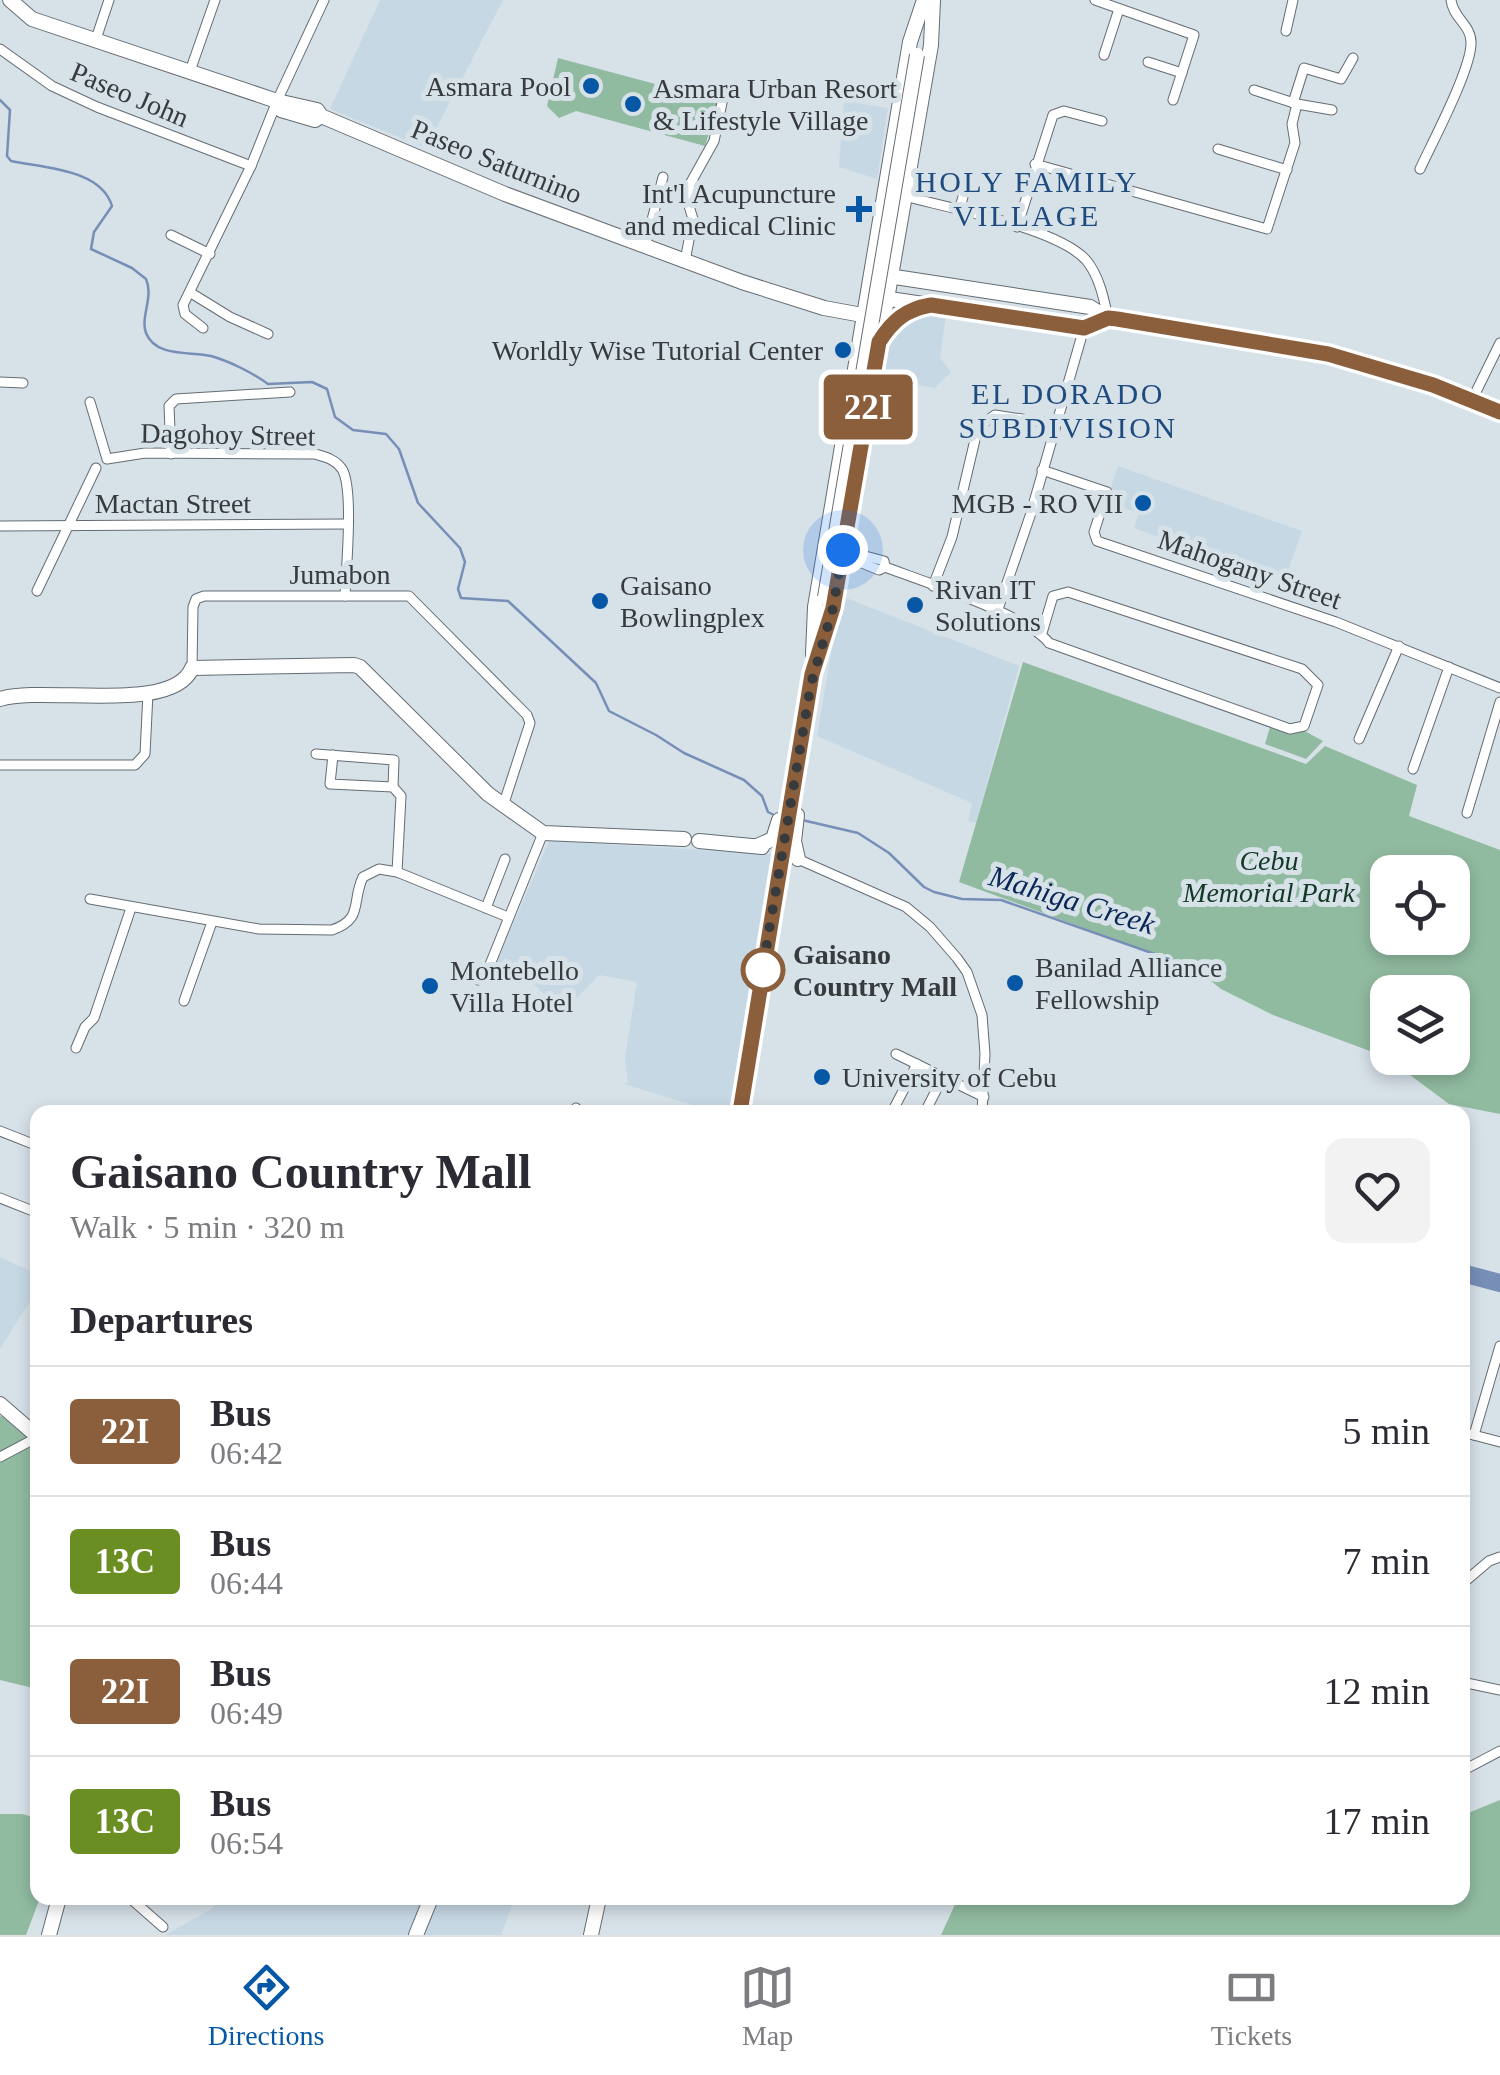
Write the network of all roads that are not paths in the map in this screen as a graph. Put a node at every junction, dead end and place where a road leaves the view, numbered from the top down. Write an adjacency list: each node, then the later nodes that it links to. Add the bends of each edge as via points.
1 (10, 0): 11 (main road, Paseo Saturnino, via 32,19)
2 (110, 0): 11 (street)
3 (216, 0): 16 (street)
4 (324, 0): 21 (street)
5 (928, 0): 32 (main road, via 910,42); 33 (main road, via 931,45); 82 (main road, bridge)
6 (1095, 0): 9 (street)
7 (1293, 0): 10 (street)
8 (1450, 0): 28 (street, via 1470,32 1471,50)
9 (1119, 8): 13 (street); 17 (street, via 1194,34)
10 (1286, 31)
11 (96, 39): 16 (main road, Paseo Saturnino)
12 (0, 49): 27 (street, Paseo John, via 52,86 97,107)
13 (1104, 55)
14 (1352, 58): 22 (street, via 1341,80 1304,68)
15 (1148, 62): 17 (street)
16 (190, 70): 21 (main road, Paseo Saturnino)
17 (1182, 72): 20 (street)
18 (1254, 90): 22 (street)
19 (723, 98): 41 (street, via 714,140 690,184 694,219)
20 (1173, 100)
21 (277, 101): 27 (street); 39 (main road, Paseo Saturnino, via 317,110 505,194)
22 (1295, 103): 23 (street); 29 (street)
23 (1332, 110)
24 (1102, 121): 26 (street, via 1057,111)
25 (1218, 148): 29 (street)
26 (1036, 164): 29 (street, via 1268,228); 35 (street)
27 (251, 166): 40 (street)
28 (1420, 169)
29 (1288, 170)
30 (662, 177): 39 (street)
31 (966, 186): 34 (street)
32 (884, 190): 33 (street); 36 (main road)
33 (905, 196): 34 (street); 37 (main road)
34 (959, 211): 35 (street)
35 (1016, 228): 49 (street, via 1060,240 1087,261)
36 (878, 230): 37 (main road); 42 (main road)
37 (898, 233): 43 (main road)
38 (171, 235): 40 (street)
39 (645, 247): 41 (main road, Paseo Saturnino)
40 (210, 254): 44 (street)
41 (685, 261): 48 (main road, Paseo Saturnino)
42 (872, 273): 43 (main road); 45 (main road)
43 (891, 276): 46 (main road); 49 (main road, via 1090,307)
44 (191, 293): 51 (street, via 182,310); 53 (street)
45 (868, 295): 46 (main road); 48 (main road)
46 (888, 298): 47 (main road); 50 (main road)
47 (931, 305): 52 (main road); 54 (main road, via 900,316)
48 (864, 316): 50 (main road, Paseo Saturnino); 62 (main road)
49 (1108, 318): 52 (main road); 59 (main road, via 1328,354)
50 (884, 319): 54 (main road)
51 (203, 328)
52 (1084, 328): 64 (street)
53 (268, 334)
54 (879, 342): 63 (main road)
55 (1500, 342): 59 (street)
56 (0, 382): 57 (street)
57 (23, 382)
58 (290, 392): 67 (street, via 176,399 169,406)
59 (1472, 400): 61 (main road)
60 (90, 402): 67 (street, Dagohoy Street, via 107,459)
61 (1500, 412)
62 (849, 413): 63 (main road, via 860,409); 65 (main road)
63 (867, 416): 66 (main road)
64 (1056, 424): 69 (street); 74 (street, via 995,416 978,427)
65 (843, 444): 66 (main road); 82 (main road, via 815,607)
66 (861, 448): 73 (main road)
67 (171, 454): 70 (street, Dagohoy Street, via 330,459 348,486)
68 (96, 468): 72 (street)
69 (1042, 470): 77 (street); 79 (street, Mahogany Street, via 1107,492 1094,532 1098,541)
70 (346, 524): 72 (street, Mactan Street); 76 (street, Dagohoy Street)
71 (0, 526): 72 (street, Mactan Street)
72 (68, 526): 75 (street)
73 (849, 552): 74 (street, via 879,570); 82 (main road)
74 (933, 586): 77 (street)
75 (37, 591)
76 (345, 596): 81 (street, Jumabon, via 204,596 196,600); 95 (street, Jumabon, via 409,596 527,715 530,724)
77 (997, 612): 78 (street)
78 (1042, 633): 78 (street, via 1050,643 1290,729 1304,726 1318,685 1302,669 1068,592 1053,596)
79 (1398, 646): 80 (street, Mahogany Street); 88 (street)
80 (1449, 667): 83 (street, Mahogany Street); 92 (street)
81 (192, 668): 84 (main road, via 181,683); 95 (main road, via 360,667)
82 (812, 674): 87 (main road)
83 (1500, 688)
84 (148, 693): 85 (main road); 91 (street, via 145,754 134,765)
85 (0, 699)
86 (1500, 702): 96 (street)
87 (803, 730): 94 (main road); 94 (main road)
88 (1359, 739)
89 (316, 754): 90 (street)
90 (333, 755): 93 (street, via 394,760); 93 (street, via 330,784)
91 (0, 765)
92 (1413, 769)
93 (393, 787): 103 (street, via 402,800)
94 (792, 791): 97 (main road)
95 (503, 806): 98 (main road)
96 (1467, 812)
97 (786, 828): 99 (main road); 100 (main road); 101 (main road)
98 (544, 833): 99 (main road); 107 (street)
99 (756, 846): 100 (main road)
100 (782, 852): 101 (street); 116 (main road)
101 (798, 858): 115 (street, via 906,908 957,958 982,1016)
102 (505, 859): 106 (street)
103 (396, 872): 106 (street); 108 (street, via 379,869 363,878 354,915 332,930)
104 (90, 898): 105 (street)
105 (131, 908): 108 (street); 111 (street, via 94,1018)
106 (486, 908): 107 (street)
107 (508, 917): 109 (street)
108 (212, 922): 110 (street)
109 (478, 980)
110 (184, 1001)
111 (76, 1048)
112 (896, 1054): 113 (street)
113 (917, 1064): 114 (street); 117 (street)
114 (943, 1077): 115 (street); 118 (street)
115 (984, 1097): 119 (street)
116 (741, 1105)
117 (896, 1105)
118 (929, 1105)
119 (983, 1105)
120 (0, 1131): 121 (street)
121 (30, 1143)
122 (0, 1198): 123 (street)
123 (30, 1210)
124 (1500, 1346): 126 (street)
125 (0, 1404): 127 (main road)
126 (1470, 1428)
127 (30, 1430)
128 (1470, 1434): 130 (street)
129 (30, 1441): 131 (street)
130 (1500, 1442)
131 (0, 1457)
132 (1500, 1557): 133 (street)
133 (1470, 1577)
134 (1470, 1684): 135 (street)
135 (1500, 1690)
136 (1500, 1750): 137 (street)
137 (1470, 1767)
138 (57, 1905): 143 (main road)
139 (138, 1905): 142 (street)
140 (428, 1905): 144 (main road)
141 (598, 1905): 145 (main road)
142 (163, 1926)
143 (48, 1935)
144 (416, 1935)
145 (592, 1935)

